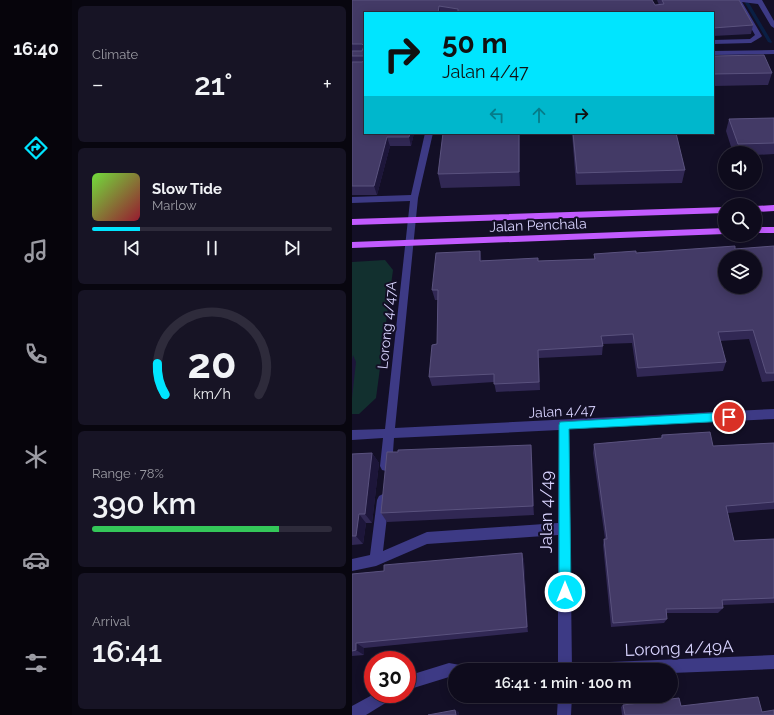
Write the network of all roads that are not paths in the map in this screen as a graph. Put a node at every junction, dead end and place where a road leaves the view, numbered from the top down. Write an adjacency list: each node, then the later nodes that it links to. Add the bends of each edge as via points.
1 (739, 0): 2 (street); 4 (street, via 759,36 751,40)
2 (761, 1): 3 (street)
3 (774, 26)
4 (731, 41): 5 (street); 8 (street)
5 (714, 42)
6 (774, 52): 8 (street)
7 (714, 53): 8 (street)
8 (736, 53)
9 (429, 134): 10 (street, Lorong 4/47A)
10 (414, 198): 11 (street); 15 (street, Lorong 4/47A)
11 (352, 200)
12 (774, 208): 13 (main road)
13 (762, 209)
14 (718, 210): 15 (main road, Jalan Penchala)
15 (412, 220): 16 (main road, Jalan Penchala); 20 (street, Lorong 4/47A)
16 (352, 222)
17 (762, 230): 18 (main road)
18 (774, 230)
19 (718, 232): 20 (main road, Jalan Penchala)
20 (409, 242): 21 (main road, Jalan Penchala); 24 (street, Lorong 4/47A)
21 (352, 245)
22 (774, 414): 23 (street, Jalan 4/47)
23 (564, 425): 24 (street, Jalan 4/47); 26 (street, Jalan 4/49)
24 (390, 433): 25 (street, Jalan 4/47); 27 (street, Lorong 4/47A)
25 (352, 435)
26 (564, 529): 27 (street, via 427,538); 30 (street, Jalan 4/49)
27 (376, 560): 28 (street)
28 (352, 565)
29 (774, 662): 31 (street, Lorong 4/49A)
30 (565, 663)
31 (678, 666)
32 (448, 670): 33 (street)
33 (416, 680)
34 (370, 703): 36 (street)
35 (565, 703): 37 (street)
36 (352, 713)
37 (564, 715)

